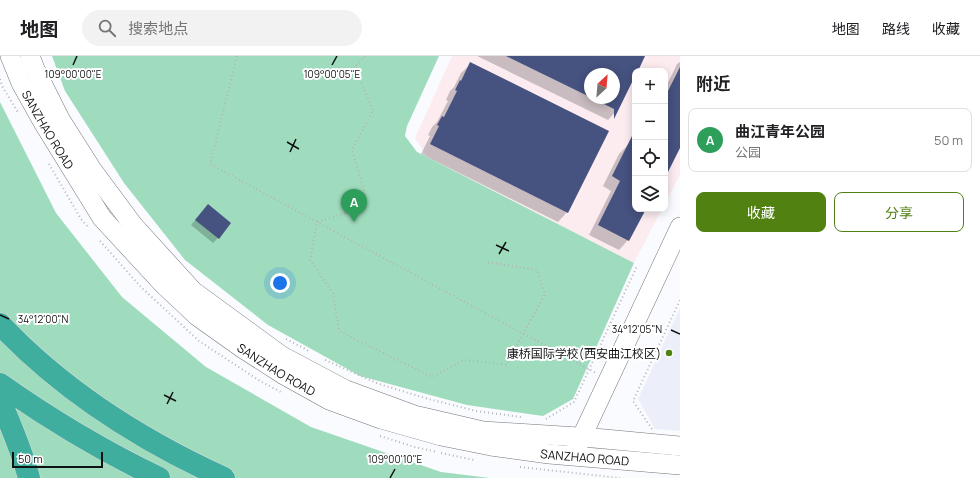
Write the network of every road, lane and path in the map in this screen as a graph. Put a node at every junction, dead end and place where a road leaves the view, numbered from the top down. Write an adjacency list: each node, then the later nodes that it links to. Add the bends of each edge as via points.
1 (10, 56): 25 (street, SANZHAO ROAD, via 21,83 40,117 102,218 191,311 242,348 329,400 381,419 441,436 491,446)
2 (30, 56): 23 (street, SANZHAO ROAD, via 60,119 93,171 133,225 193,291 282,356 346,390 414,415 483,431)
3 (237, 56): 5 (path, via 210,164)
4 (365, 56): 5 (path, via 355,68 373,111 352,150 365,193 346,213)
5 (317, 222): 12 (path); 12 (path, via 310,260 333,293 339,331 432,377 464,360 506,365)
6 (680, 227): 17 (street)
7 (680, 255): 23 (street)
8 (486, 262): 12 (path, via 537,270 545,294)
9 (637, 266): 16 (path)
10 (680, 300): 22 (path, via 633,401)
11 (0, 324): 29 (highway, via 43,366 86,400 140,435)
12 (523, 334): 16 (path)
13 (282, 336): 14 (path)
14 (315, 355)
15 (322, 359): 20 (path, via 379,384 418,396 476,411)
16 (589, 370): 17 (path); 21 (path, via 574,402)
17 (608, 380): 23 (street)
18 (0, 384): 28 (highway, via 100,448)
19 (0, 400): 27 (highway)
20 (522, 417)
21 (545, 420)
22 (654, 432)
23 (588, 438): 24 (street, SANZHAO ROAD); 25 (street)
24 (680, 446)
25 (580, 456): 26 (street, SANZHAO ROAD)
26 (680, 465)
27 (26, 469)
28 (159, 478)
29 (224, 478)

